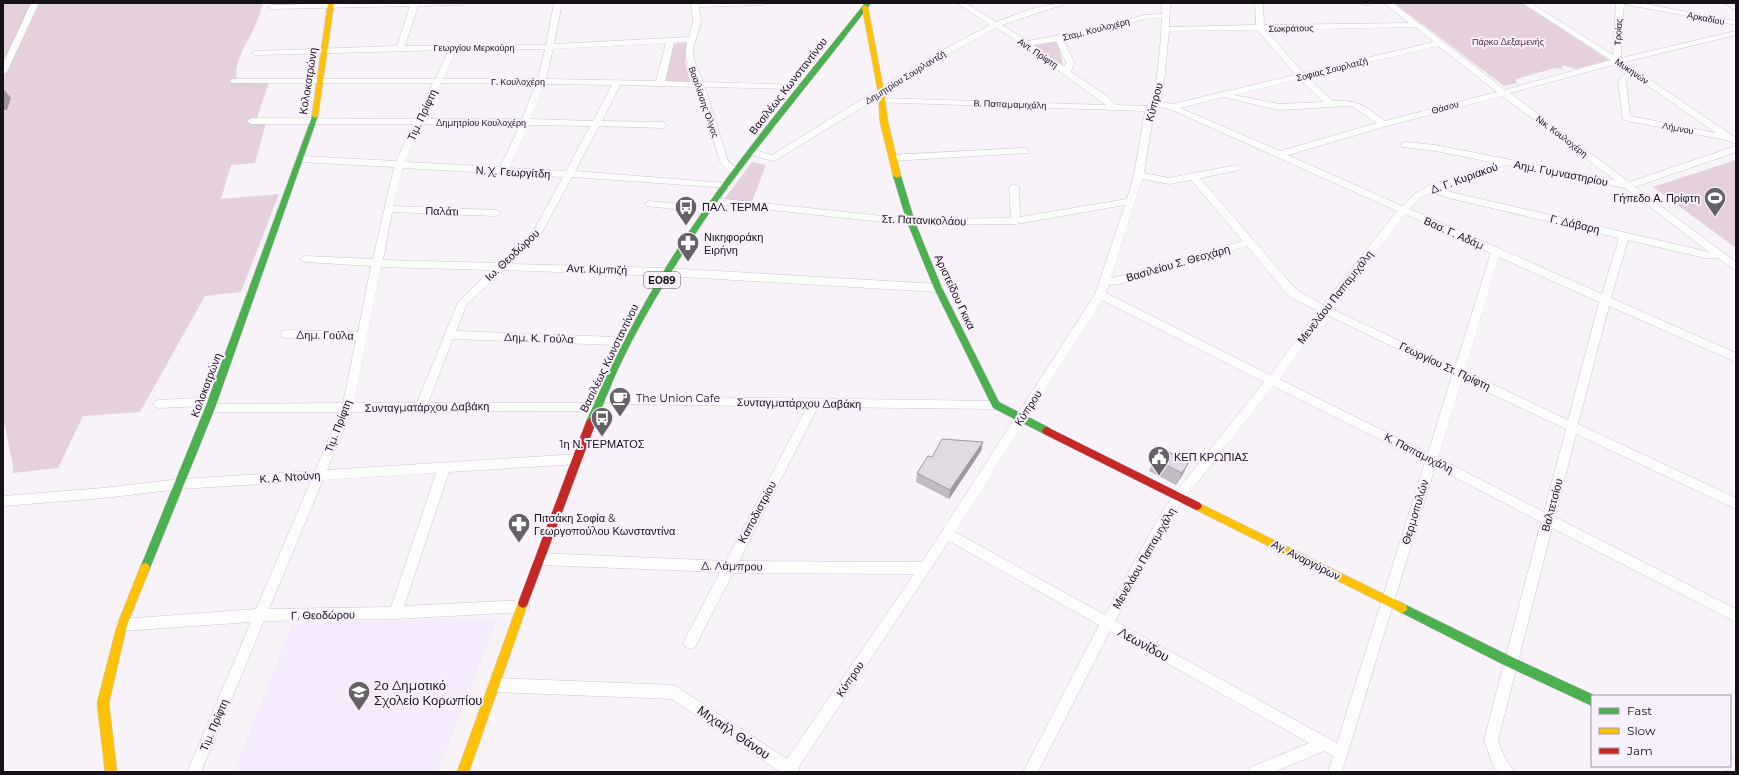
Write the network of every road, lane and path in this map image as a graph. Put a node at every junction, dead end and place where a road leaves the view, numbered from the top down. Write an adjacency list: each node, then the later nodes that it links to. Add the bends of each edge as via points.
1 (35, 3): 40 (street)
2 (415, 3): 3 (street); 17 (street); 36 (street)
3 (462, 3)
4 (558, 3): 34 (street)
5 (763, 3): 18 (street)
6 (961, 3): 24 (street, Αντ. Πρίφτη)
7 (1064, 3): 24 (street, Δημητρίου Σουρλαντζή)
8 (1166, 3): 22 (street, Κύπρου)
9 (1260, 3): 26 (street)
10 (1364, 3): 11 (street)
11 (1370, 3)
12 (1388, 3): 25 (street, Νικ. Κουλοχέρη)
13 (1526, 3): 39 (street, Μυκηνών)
14 (1620, 3): 39 (street, Τροίας)
15 (1628, 3): 23 (street, Αρκαδίου)
16 (1728, 3): 21 (street)
17 (331, 4): 20 (street); 37 (street, Κολοκοτρώνη)
18 (695, 4): 30 (street, Βασιλίσσης Όλγας, via 697,22)
19 (866, 5): 51 (street, Βασιλέως Κωνσταντίνου / ΕΟ89); 54 (street, Αριστείδου Γκικα)
20 (272, 7)
21 (1736, 8)
22 (1166, 16): 27 (street, Κύπρου); 29 (street, Σταμ. Κουλοχέρη, via 1144,16 1096,31)
23 (1736, 23)
24 (995, 25): 33 (street, Αντ. Πρίφτη); 54 (street, Δημητρίου Σουρλαντζή, via 940,55)
25 (1417, 25): 26 (street, Σωκράτους); 32 (street, Νικ. Κουλοχέρη)
26 (1260, 28): 27 (street, Σωκράτους); 43 (street)
27 (1166, 29): 58 (street, Κύπρου, via 1160,83)
28 (1736, 33): 39 (street, Θάσου)
29 (1059, 38): 33 (street, Σταμ. Κουλοχέρη); 41 (street, via 1070,62)
30 (691, 39): 31 (street, Γεωργίου Μερκούρη); 50 (street, Βασιλίσσης Όλγας, via 690,60)
31 (671, 40): 34 (street, Γεωργίου Μερκούρη); 49 (street)
32 (1440, 43): 43 (street, Σοφιας Σουρλατζή); 52 (street, Νικ. Κουλοχέρη)
33 (1025, 44): 41 (street, Αντ. Πρίφτη)
34 (550, 46): 35 (street, Γεωργίου Μερκούρη); 47 (street)
35 (454, 47): 36 (street, Γεωργίου Μερκούρη); 46 (street, Τιμ. Πρίφτη)
36 (400, 48): 37 (street, Γεωργίου Μερκούρη)
37 (325, 51): 38 (street, Γεωργίου Μερκούρη); 44 (street, Κολοκοτρώνη)
38 (256, 53)
39 (1617, 61): 42 (street, Μυκηνών); 52 (street, Θάσου)
40 (3, 72)
41 (1067, 73): 57 (street, Αντ. Πρίφτη)
42 (1635, 73): 67 (street, Μυκηνών); 67 (street, Λήμνου, via 1622,81 1626,118)
43 (1302, 77): 53 (street, Σοφιας Σουρλατζή); 56 (street)
44 (321, 80): 45 (street, Γ. Κουλοχέρη); 46 (street, Γ. Κουλοχέρη); 61 (street, Κολοκοτρώνη)
45 (233, 81)
46 (438, 81): 47 (street, Γ. Κουλοχέρη); 62 (street, Τιμ. Πρίφτη)
47 (541, 81): 48 (street, Γ. Κουλοχέρη); 63 (street)
48 (618, 82): 49 (street, Γ. Κουλοχέρη); 64 (street, Ιω. Θεοδώρου)
49 (660, 83): 50 (street, Γ. Κουλοχέρη)
50 (700, 85): 51 (street, Γ. Κουλοχέρη); 79 (street, Βασιλίσσης Όλγας, via 724,161)
51 (802, 87): 71 (street, Βασιλέως Κωνσταντίνου / ΕΟ89)
52 (1503, 92): 65 (street, Θάσου); 84 (street, Νικ. Κουλοχέρη)
53 (1224, 95): 56 (street, via 1279,107); 59 (street)
54 (881, 96): 55 (street, Β. Παπαμαμιχάλη); 57 (street, Β. Παπαμαμιχάλη); 73 (street, Αριστείδου Γκικα)
55 (870, 99): 71 (street, Δημητρίου Σουρλαντζή, via 773,158)
56 (1330, 103): 65 (street, via 1354,104)
57 (1113, 107): 58 (street, Β. Παπαμαμιχάλη)
58 (1153, 107): 59 (street); 81 (street, Κύπρου)
59 (1172, 107): 72 (street, Βασ. Γ. Αδάμ)
60 (250, 121): 61 (street, Δημητρίου Κουλοχέρη)
61 (314, 121): 62 (street, Δημητρίου Κουλοχέρη); 74 (street, Κολοκοτρώνη)
62 (418, 122): 63 (street, Δημητρίου Κουλοχέρη); 76 (street, Τιμ. Πρίφτη)
63 (526, 122): 64 (street, Δημητρίου Κουλοχέρη); 78 (street)
64 (595, 124): 66 (street, Δημητρίου Κουλοχέρη); 80 (street, Ιω. Θεοδώρου)
65 (1384, 124): 72 (street, Θάσου)
66 (663, 125)
67 (1733, 140)
68 (1405, 145): 75 (street, Αημ. Γυμναστηρίου, via 1435,148)
69 (1736, 149): 84 (street)
70 (1025, 151): 73 (street)
71 (751, 152): 79 (street, Βασιλέως Κωνσταντίνου / ΕΟ89)
72 (1281, 154): 92 (street, Βασ. Γ. Αδάμ)
73 (892, 158): 95 (street, Αριστείδου Γκικα)
74 (301, 159): 76 (street, Ν. Χ. Γεωργίτδη); 120 (street, Κολοκοτρώνη)
75 (1506, 162): 84 (street, Αημ. Γυμναστηρίου); 86 (street, Δ. Γ. Κυριακού)
76 (399, 165): 78 (street, Ν. Χ. Γεωργίτδη); 90 (street, Τιμ. Πρίφτη)
77 (1236, 168): 82 (street)
78 (503, 171): 80 (street, Ν. Χ. Γεωργίτδη)
79 (736, 171): 83 (street, Βασιλέως Κωνσταντίνου / ΕΟ89)
80 (569, 174): 83 (street, Ν. Χ. Γεωργίτδη); 102 (street, Ιω. Θεοδώρου, via 537,234)
81 (1139, 175): 82 (street, via 1169,181); 88 (street, Κύπρου)
82 (1194, 177): 97 (street, Γεωργίου Στ. Πρίφτη)
83 (726, 186): 87 (street, Βασιλέως Κωνσταντίνου / ΕΟ89)
84 (1628, 186): 99 (street, Νικ. Κουλοχέρη)
85 (1014, 187): 94 (street)
86 (1431, 188): 92 (street, Δ. Γ. Κυριακού, via 1417,196); 96 (street, Γ. Δάβαρη)
87 (714, 201): 91 (street, Βασιλέως Κωνσταντίνου / ΕΟ89); 95 (street, Στ. Πατανικολάου)
88 (1132, 201): 94 (street, Στ. Πατανικολάου); 105 (street, Κύπρου)
89 (650, 204): 91 (street)
90 (388, 209): 93 (street, Παλάτι); 101 (street, Τιμ. Πρίφτη)
91 (708, 210): 104 (street, Βασιλέως Κωνσταντίνου / ΕΟ89)
92 (1403, 210): 98 (street, Βασ. Γ. Αδάμ); 109 (street, Μενελάου Παπαμιχάλη)
93 (496, 212)
94 (1016, 221): 95 (street, Στ. Πατανικολάου)
95 (911, 222): 106 (street, Αριστείδου Γκικα)
96 (1624, 236): 99 (street, Γ. Δάβαρη, via 1705,256); 108 (street, Βαλτετσίου)
97 (1250, 242): 105 (street, Βασιλείου Σ. Θεοχάρη, via 1120,280); 109 (street, Γεωργίου Στ. Πρίφτη, via 1289,289)
98 (1496, 252): 108 (street, Βασ. Γ. Αδάμ); 115 (street, Θερμοπυλών)
99 (1720, 255): 103 (street, Νικ. Κουλοχέρη)
100 (305, 259): 101 (street, Αντ. Κιμπιζή)
101 (377, 263): 102 (street, Αντ. Κιμπιζή); 112 (street, Τιμ. Πρίφτη)
102 (502, 267): 104 (street, Αντ. Κιμπιζή); 111 (street, Ιω. Θεοδώρου, via 463,302)
103 (1736, 267)
104 (666, 272): 106 (street, Αντ. Κιμπιζή); 113 (street, Βασιλέως Κωνσταντίνου / ΕΟ89)
105 (1105, 282): 107 (street, Κύπρου)
106 (938, 288): 121 (street, Αριστείδου Γκικα)
107 (1100, 295): 116 (street, Κ. Παπαμιχάλη); 124 (street, Κύπρου)
108 (1605, 300): 114 (street, Βασ. Γ. Αδάμ); 125 (street, Βαλτετσίου)
109 (1325, 310): 115 (street, Γεωργίου Στ. Πρίφτη); 116 (street, Μενελάου Παπαμιχάλη)
110 (286, 334): 112 (street, Δημ. Γούλα)
111 (449, 335): 113 (street, Δημ. Κ. Γούλα); 122 (street, Ιω. Θεοδώρου)
112 (363, 336): 123 (street, Τιμ. Πρίφτη)
113 (628, 340): 117 (street, Βασιλέως Κωνσταντίνου / ΕΟ89)
114 (1736, 358)
115 (1458, 373): 125 (street, Γεωργίου Στ. Πρίφτη); 127 (street, Θερμοπυλών)
116 (1272, 380): 127 (street, Κ. Παπαμιχάλη); 131 (street, Μενελάου Παπαμιχάλη)
117 (599, 402): 118 (street, Συνταγματάρχου Δαβάκη, via 622,400); 122 (street, Συνταγματάρχου Δαβάκη); 126 (street, Βασιλέως Κωνσταντίνου / ΕΟ89)
118 (815, 403): 121 (street, Συνταγματάρχου Δαβάκη); 137 (street, Καποδιστρίου)
119 (159, 404): 120 (street, Συνταγματάρχου Δαβάκη)
120 (211, 405): 123 (street, Συνταγματάρχου Δαβάκη); 130 (street, Κολοκοτρώνη)
121 (996, 405): 124 (street)
122 (421, 406): 123 (street, Συνταγματάρχου Δαβάκη)
123 (347, 409): 129 (street, Τιμ. Πρίφτη)
124 (1021, 418): 131 (street, Αγ. Αναργύρων); 135 (street, Κύπρου)
125 (1573, 426): 133 (street, Γεωργίου Στ. Πρίφτη); 134 (street, Βαλτετσίου)
126 (578, 459): 128 (street, Κ. Α. Ντούνη); 136 (street, Βασιλέως Κωνσταντίνου / ΕΟ89)
127 (1432, 460): 134 (street, Κ. Παπαμιχάλη); 139 (street, Θερμοπυλών)
128 (444, 468): 129 (street, Κ. Α. Ντούνη); 141 (street)
129 (319, 475): 130 (street, Κ. Α. Ντούνη); 142 (street, Τιμ. Πρίφτη)
130 (180, 484): 132 (street, Κ. Α. Ντούνη); 145 (street, Κολοκοτρώνη)
131 (1179, 497): 139 (street, Αγ. Αναργύρων); 144 (street, Μενελάου Παπαμιχάλη)
132 (3, 501)
133 (1736, 504)
134 (1549, 519): 143 (street, Κ. Παπαμιχάλη); 147 (street, Βαλτετσίου)
135 (947, 534): 138 (street, Κύπρου); 144 (street, Λεωνίδου)
136 (539, 559): 137 (street, Δ. Λάμπρου); 140 (street, Βασιλέως Κωνσταντίνου / ΕΟ89)
137 (728, 567): 138 (street, Δ. Λάμπρου); 146 (street, Καποδιστρίου)
138 (925, 568): 152 (street, Κύπρου)
139 (1387, 601): 147 (street, Αγ. Αναργύρων); 151 (street, Θερμοπυλών)
140 (523, 606): 141 (street, Γ. Θεοδώρου); 148 (street, Βασιλέως Κωνσταντίνου / ΕΟ89)
141 (395, 613): 142 (street, Γ. Θεοδώρου)
142 (260, 616): 145 (street, Γ. Θεοδώρου); 154 (street, Τιμ. Πρίφτη)
143 (1736, 616)
144 (1107, 623): 150 (street, Λεωνίδου); 156 (street, Μενελάου Παπαμιχάλη)
145 (122, 625): 153 (street, Κολοκοτρώνη, via 103,703)
146 (690, 643)
147 (1510, 662): 149 (street, Αγ. Αναργύρων); 159 (street, Βαλτετσίου, via 1491,740 1498,760)
148 (495, 685): 152 (street, Μιχαήλ Θάνου, via 674,692); 155 (street, Βασιλέως Κωνσταντίνου / ΕΟ89)
149 (1591, 700)
150 (1325, 744): 151 (street, Λεωνίδου); 157 (street)
151 (1341, 753): 158 (street, Θερμοπυλών)
152 (790, 771)
153 (111, 772)
154 (194, 772)
155 (463, 772)
156 (1030, 772)
157 (1256, 772)
158 (1335, 772)
159 (1507, 772)

